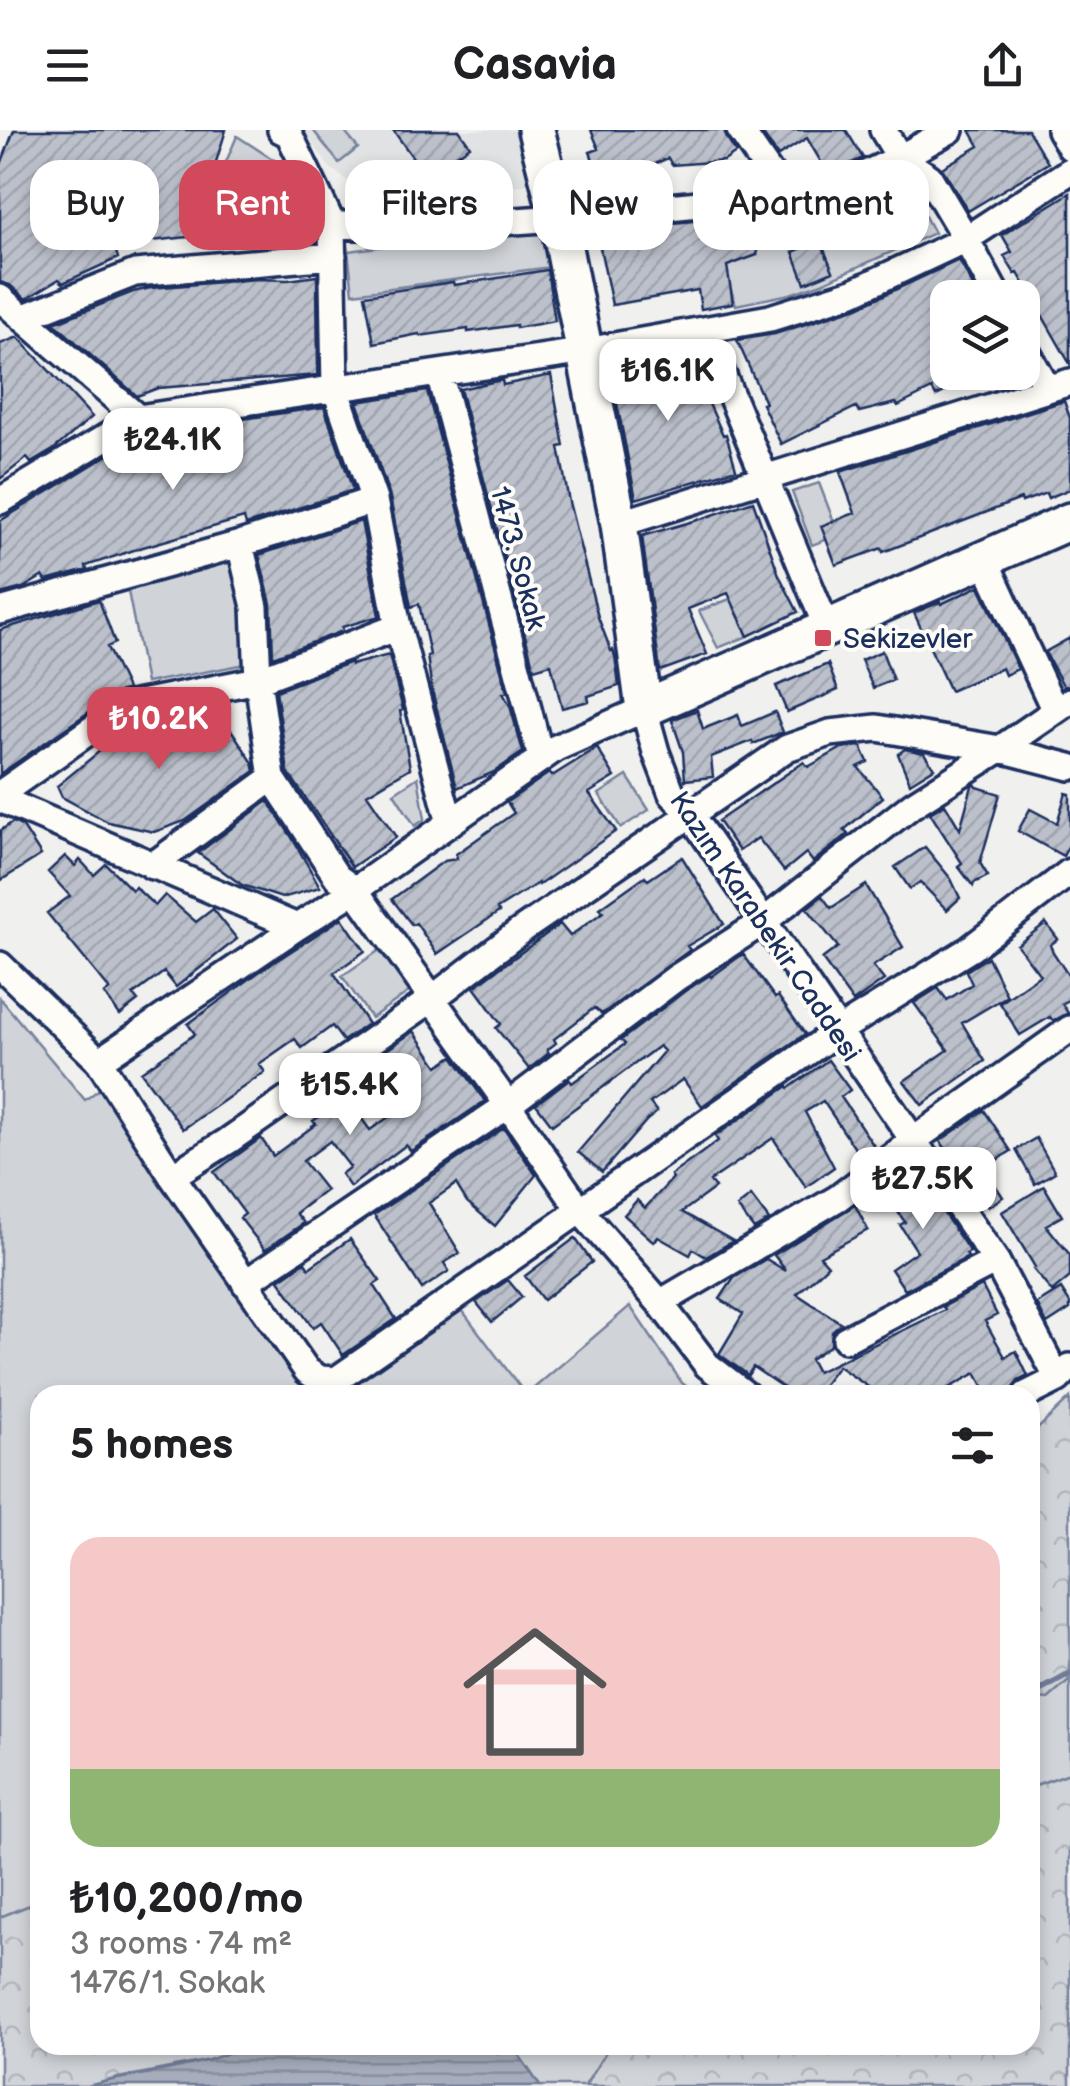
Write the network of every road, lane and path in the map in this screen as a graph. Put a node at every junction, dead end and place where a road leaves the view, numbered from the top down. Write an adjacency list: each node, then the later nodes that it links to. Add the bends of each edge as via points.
1 (281, 130): 14 (street, via 289,134)
2 (536, 130): 9 (street, Kazım Karabekir Caddesi)
3 (740, 130): 10 (street)
4 (883, 130): 8 (street)
5 (950, 130): 8 (street)
6 (1060, 130): 7 (street)
7 (1070, 147)
8 (900, 158): 11 (street); 15 (street, via 929,177)
9 (544, 160)
10 (761, 160)
11 (896, 160)
12 (1070, 171): 15 (street)
13 (533, 220): 14 (street, via 402,229)
14 (332, 224): 17 (street)
15 (966, 238): 18 (street); 21 (street, via 853,292)
16 (565, 250): 22 (street, Kazım Karabekir Caddesi)
17 (332, 256): 20 (street, via 135,273); 26 (street)
18 (988, 280)
19 (0, 298): 20 (street)
20 (24, 318): 27 (street)
21 (704, 330): 22 (street); 28 (street)
22 (586, 352): 24 (street); 32 (street, Kazım Karabekir Caddesi)
23 (1040, 364): 25 (street)
24 (438, 373): 26 (street); 42 (street, 1473. Sokak)
25 (1058, 385): 28 (street)
26 (334, 388): 27 (street); 30 (street)
27 (138, 418): 29 (street)
28 (764, 479): 32 (street); 37 (street)
29 (0, 500)
30 (374, 500): 33 (street); 36 (street)
31 (1070, 522): 34 (street)
32 (619, 524): 40 (street, Kazım Karabekir Caddesi)
33 (240, 544): 35 (street); 38 (street, via 254,607)
34 (985, 560): 37 (street); 39 (street)
35 (0, 611)
36 (398, 627): 38 (street); 47 (street)
37 (827, 628): 40 (street)
38 (258, 680): 44 (street); 45 (street, via 125,706)
39 (1063, 706): 41 (street)
40 (644, 709): 42 (street); 46 (street, Kazım Karabekir Caddesi, via 672,794)
41 (1000, 750): 43 (street); 46 (street, via 876,728 830,733 787,748); 51 (street, via 912,805)
42 (541, 758): 47 (street)
43 (1070, 767)
44 (272, 778): 48 (street); 50 (street, via 337,877)
45 (0, 796): 48 (street)
46 (690, 814): 51 (street, Kazım Karabekir Caddesi); 54 (street)
47 (450, 823): 50 (street)
48 (152, 866): 52 (street)
49 (1070, 872): 56 (street, via 970,950)
50 (356, 890): 52 (street); 54 (street)
51 (763, 922): 56 (street, Kazım Karabekir Caddesi); 58 (street, via 676,978)
52 (297, 927): 57 (street)
53 (0, 965): 57 (street)
54 (432, 999): 58 (street); 60 (street)
55 (1070, 1029): 59 (street)
56 (838, 1032): 59 (street, Kazım Karabekir Caddesi); 61 (street)
57 (98, 1061): 60 (street)
58 (508, 1105): 61 (street); 63 (street)
59 (914, 1140): 62 (street, Kazım Karabekir Caddesi); 64 (street, via 838,1198)
60 (172, 1176): 63 (street)
61 (580, 1210): 63 (street, via 336,1380 307,1371); 64 (street)
62 (996, 1261): 65 (street); 66 (street, Kazım Karabekir Caddesi)
63 (245, 1283)
64 (660, 1303): 67 (street, via 708,1365)
65 (846, 1339)
66 (1064, 1373): 68 (street)
67 (733, 1385)
68 (1040, 1387)

